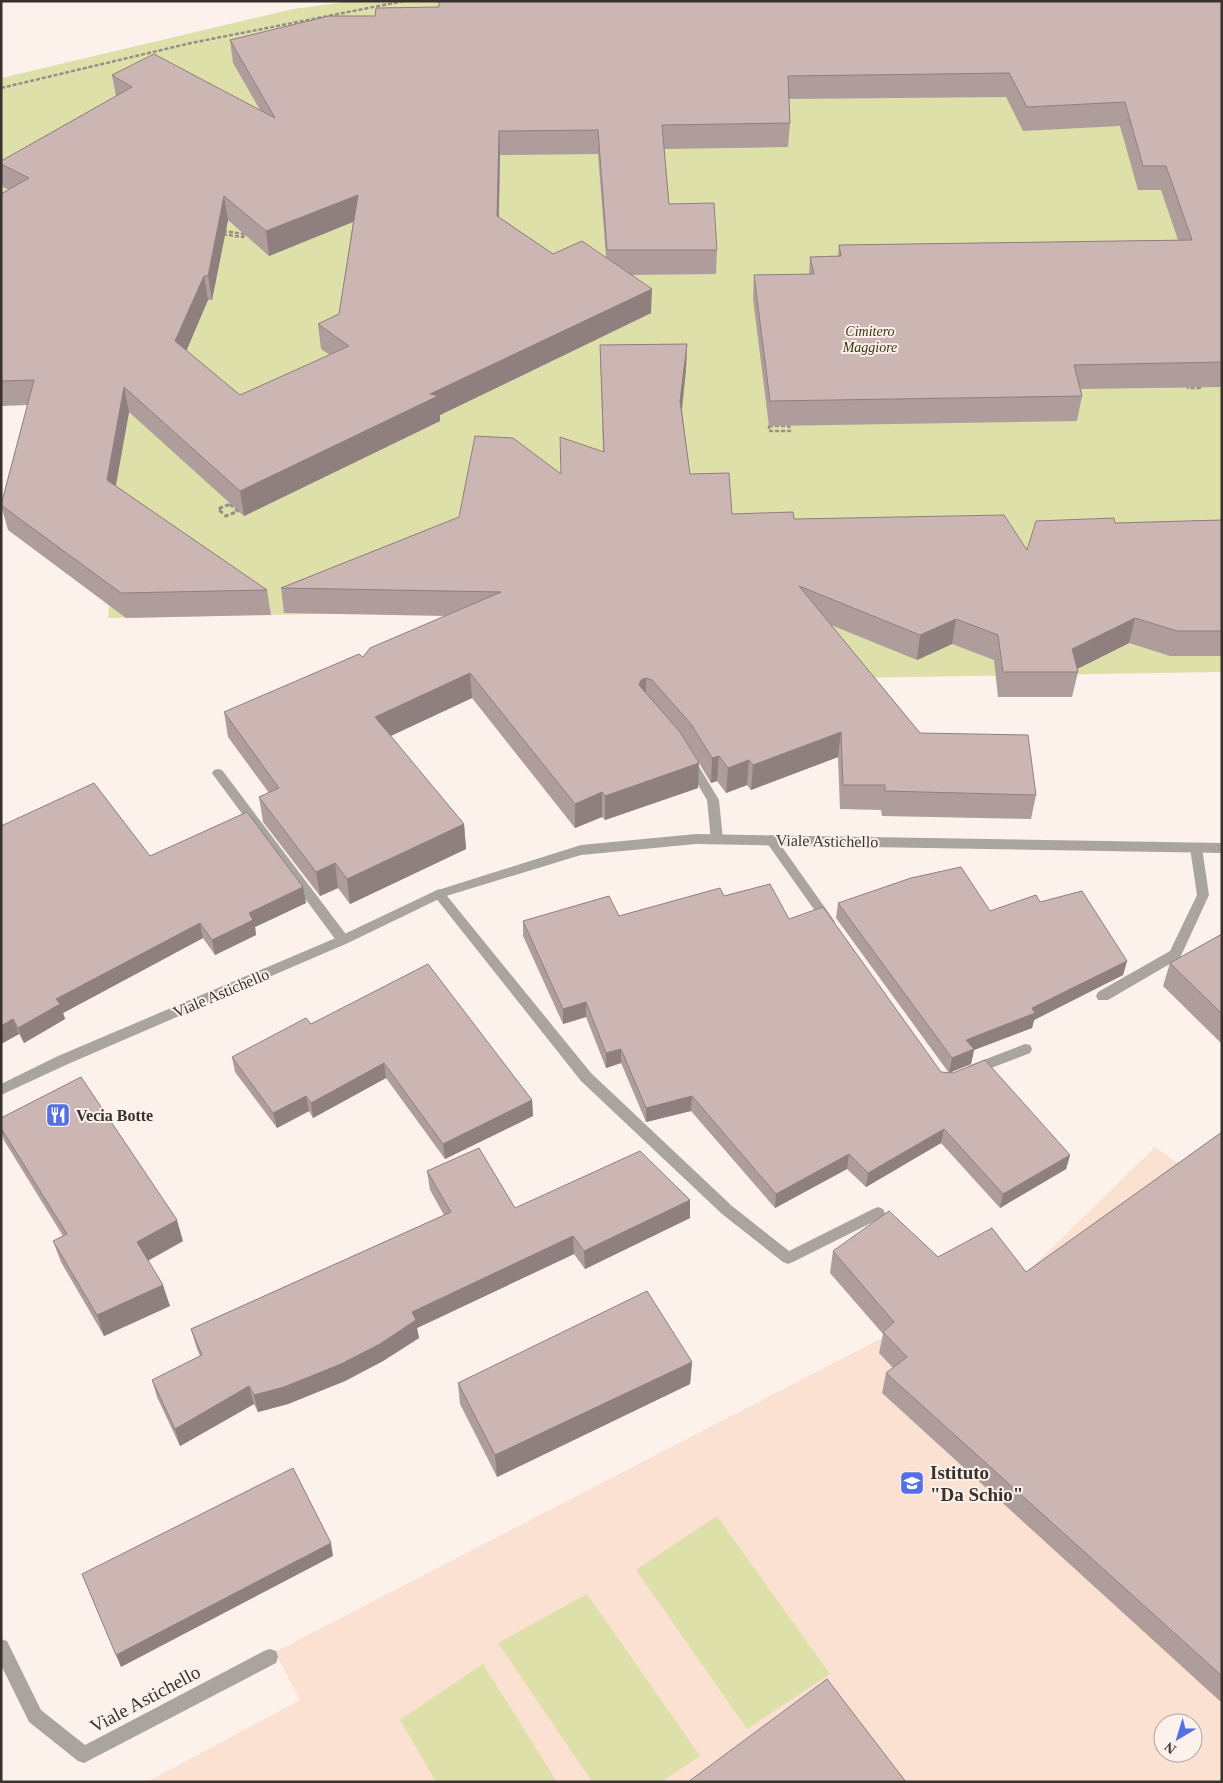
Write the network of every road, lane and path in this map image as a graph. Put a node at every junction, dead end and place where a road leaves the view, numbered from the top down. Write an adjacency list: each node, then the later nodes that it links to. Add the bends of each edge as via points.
1 (404, 1): 2 (path, via 191,43)
2 (1, 88)
3 (244, 234): 3 (path, via 243,237 221,234 223,231)
4 (1200, 388): 4 (path, via 1188,388 1184,377 1196,376)
5 (769, 431): 5 (path, via 769,426 789,426 790,431)
6 (218, 509): 6 (path, via 230,504 238,511 226,516)
7 (685, 753): 9 (street, via 713,800)
8 (218, 774): 15 (street)
9 (717, 840): 10 (street, Viale Astichello); 13 (street, Viale Astichello, via 696,839 581,850)
10 (771, 840): 11 (street, Viale Astichello); 14 (street)
11 (1196, 848): 12 (street, Viale Astichello); 16 (street, via 1203,894 1175,954)
12 (1222, 848)
13 (439, 894): 15 (street, Viale Astichello); 20 (street, via 586,1077 727,1210 788,1258)
14 (838, 933)
15 (343, 940): 19 (street, Viale Astichello)
16 (1103, 996)
17 (1024, 1049): 18 (street)
18 (963, 1074)
19 (1, 1090)
20 (878, 1213)
21 (1, 1647): 22 (street, Viale Astichello, via 34,1716 84,1755)
22 (270, 1657)

